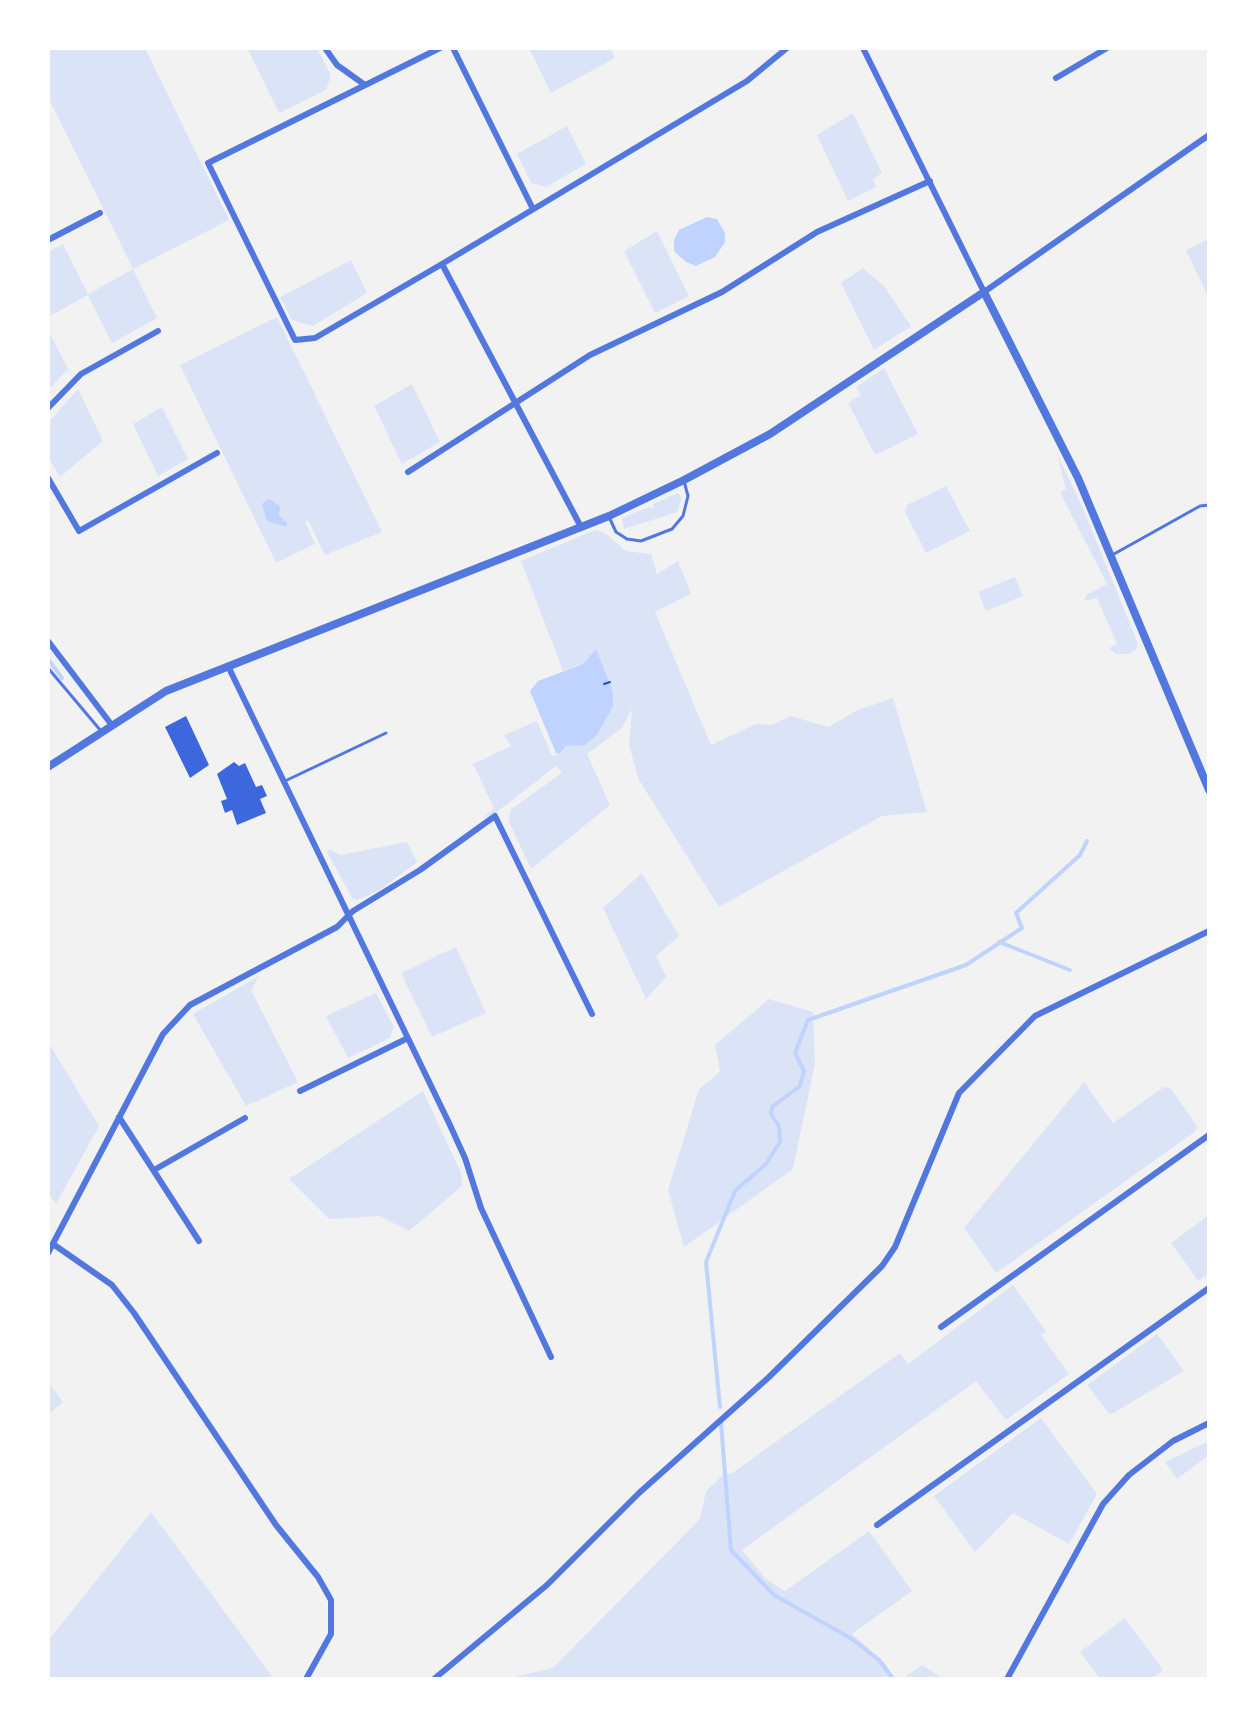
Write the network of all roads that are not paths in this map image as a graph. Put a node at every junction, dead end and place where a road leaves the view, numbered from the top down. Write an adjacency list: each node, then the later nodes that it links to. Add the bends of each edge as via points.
1 (325, 48): 8 (street, via 337,65)
2 (440, 48): 8 (street)
3 (453, 48): 11 (street)
4 (787, 48): 11 (street, via 747,81)
5 (863, 48): 10 (street)
6 (1107, 48): 7 (street)
7 (1056, 78)
8 (365, 85): 14 (street, via 208,163 295,340 315,338)
9 (1209, 135): 15 (street)
10 (930, 181): 15 (street); 17 (street, via 817,232 722,292 590,355)
11 (532, 207): 14 (street)
12 (100, 213): 13 (street)
13 (48, 240)
14 (442, 264): 17 (street)
15 (984, 292): 22 (street, via 770,434); 26 (street, via 1078,478)
16 (158, 331): 18 (street, via 81,374)
17 (515, 405): 20 (street); 25 (street)
18 (48, 408)
19 (217, 453): 21 (street, via 79,531)
20 (408, 472)
21 (48, 478)
22 (684, 480): 24 (street); 24 (lane, via 688,496 683,516 656,538 627,539 616,532)
23 (1209, 505): 26 (lane)
24 (609, 516): 25 (street)
25 (581, 527): 28 (street)
26 (1110, 555): 35 (street)
27 (48, 641): 30 (street)
28 (228, 666): 30 (street, via 166,691); 34 (street)
29 (48, 668): 31 (lane)
30 (111, 724): 31 (street)
31 (101, 731): 33 (street)
32 (386, 733): 34 (lane)
33 (48, 767)
34 (282, 782): 36 (street)
35 (1208, 784)
36 (348, 916): 38 (street, via 495,816); 39 (street); 41 (street, via 337,927 190,1005 163,1034)
37 (1209, 931): 54 (street, via 1035,1016 959,1093 895,1247 882,1266 547,1585)
38 (592, 1014)
39 (406, 1039): 40 (street); 50 (street, via 465,1158 481,1208)
40 (300, 1091)
41 (119, 1117): 44 (street); 46 (street)
42 (245, 1118): 44 (street)
43 (1209, 1135): 49 (street)
44 (154, 1170): 45 (street)
45 (199, 1241)
46 (53, 1244): 47 (street); 53 (street, via 112,1285 276,1525 318,1577 331,1600 331,1634)
47 (48, 1253)
48 (1209, 1288): 52 (street)
49 (941, 1327)
50 (551, 1357)
51 (1209, 1423): 55 (street, via 1140,1466 1103,1504)
52 (877, 1525)
53 (306, 1679)
54 (434, 1679)
55 (1007, 1679)

